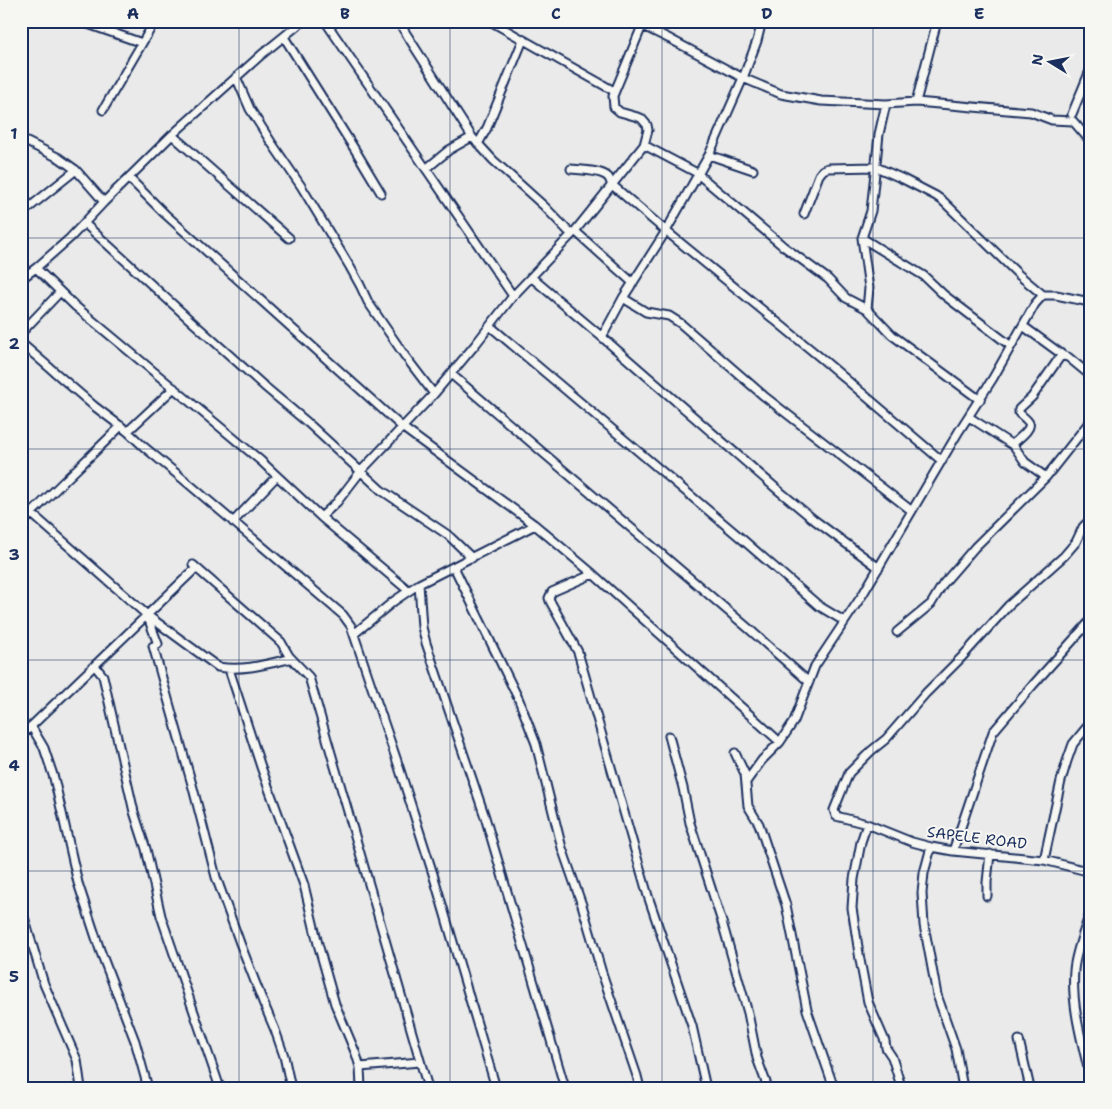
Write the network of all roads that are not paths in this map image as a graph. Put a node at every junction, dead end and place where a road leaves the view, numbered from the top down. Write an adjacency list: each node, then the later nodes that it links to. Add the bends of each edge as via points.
1 (79, 21): 13 (street)
2 (155, 21): 13 (street)
3 (303, 21): 11 (street)
4 (325, 21): 30 (street)
5 (398, 21): 23 (street)
6 (490, 21): 12 (street)
7 (633, 21): 10 (street)
8 (762, 21): 16 (street)
9 (936, 21): 18 (street)
10 (642, 26): 16 (street); 17 (street)
11 (284, 37): 15 (street); 37 (street)
12 (523, 40): 17 (street); 26 (street)
13 (142, 43): 20 (street)
14 (1091, 68): 21 (street)
15 (236, 77): 22 (street); 66 (street, via 250,109 301,186 368,302)
16 (743, 78): 19 (street, via 781,94 821,101); 28 (street)
17 (614, 91): 27 (street, via 614,106 620,112 641,118 647,125)
18 (916, 102): 19 (street); 25 (street, via 1030,112 1052,120 1073,121)
19 (886, 104): 29 (street)
20 (103, 110)
21 (1072, 114)
22 (172, 135): 35 (street); 44 (street)
23 (472, 137): 26 (street); 30 (street)
24 (21, 138): 32 (street)
25 (1091, 142)
26 (478, 144): 43 (street)
27 (644, 145): 34 (street); 36 (street)
28 (710, 155): 33 (street); 34 (street)
29 (876, 167): 40 (street, via 823,170); 45 (street, via 871,211); 52 (street, via 943,201 1018,275)
30 (426, 168): 53 (street)
31 (572, 169): 36 (street, via 602,173)
32 (76, 170): 38 (street); 39 (street)
33 (753, 170)
34 (699, 174): 42 (street); 55 (street, via 783,246 828,279 846,298)
35 (129, 178): 38 (street); 70 (street)
36 (611, 184): 42 (street); 43 (street)
37 (381, 193)
38 (104, 202): 41 (street)
39 (21, 214)
40 (804, 214)
41 (84, 224): 46 (street); 74 (street)
42 (666, 231): 49 (street); 73 (street)
43 (573, 233): 47 (street); 49 (street)
44 (289, 238)
45 (862, 238): 55 (street, via 869,288); 61 (street, via 924,276)
46 (36, 268): 48 (street); 50 (street)
47 (531, 277): 53 (street); 59 (street)
48 (21, 279)
49 (633, 283): 54 (street)
50 (60, 292): 58 (street); 65 (street)
51 (1091, 294): 52 (street, via 1085,301)
52 (1043, 295): 57 (street)
53 (513, 296): 56 (street)
54 (623, 298): 59 (street); 77 (street, via 646,312 669,316 680,323 764,396)
55 (867, 309): 67 (street, via 892,335)
56 (490, 326): 63 (street); 94 (street, via 819,606)
57 (1023, 326): 61 (street); 62 (street)
58 (21, 333)
59 (602, 337): 87 (street, via 778,490)
60 (21, 343): 71 (street)
61 (1011, 346): 67 (street)
62 (1064, 356): 64 (street); 72 (street, via 1057,360 1032,397 1019,409 1030,426)
63 (451, 374): 66 (street); 100 (street)
64 (1091, 376)
65 (174, 388): 71 (street, via 128,431); 75 (street)
66 (434, 394): 70 (street)
67 (980, 400): 68 (street)
68 (969, 417): 72 (street); 73 (street)
69 (1091, 420): 76 (street)
70 (402, 427): 74 (street); 83 (street)
71 (124, 428): 78 (street); 81 (street)
72 (1014, 446): 76 (street, via 1025,462)
73 (942, 461): 77 (street)
74 (361, 471): 79 (street); 84 (street, via 381,490 448,536)
75 (277, 476): 79 (street); 81 (street)
76 (1046, 477): 95 (street, via 975,547 943,584 931,604)
77 (912, 511): 87 (street)
78 (32, 513): 82 (street); 92 (street)
79 (321, 517): 91 (street)
80 (1091, 519): 108 (street, SAPELE ROAD, via 1064,556 1009,605 886,739 849,773 834,813)
81 (233, 522): 96 (street, via 343,615)
82 (21, 524)
83 (535, 525): 84 (street); 89 (street)
84 (472, 558): 86 (street)
85 (193, 565): 88 (street)
86 (454, 567): 90 (street); 129 (street, via 519,700 536,744 562,848)
87 (879, 568): 94 (street)
88 (199, 570): 92 (street, via 194,570); 97 (street, via 281,642)
89 (593, 574): 105 (street); 130 (street, via 552,592 549,598 578,652 648,896 692,1026)
90 (419, 584): 91 (street); 128 (street, via 426,643 485,817)
91 (409, 591): 96 (street)
92 (147, 615): 98 (street); 99 (street, via 218,667); 124 (street, via 216,877 275,1030)
93 (1091, 620): 110 (street, via 993,732)
94 (844, 621): 100 (street, via 815,666)
95 (897, 632)
96 (354, 634): 127 (street, via 401,773)
97 (289, 656): 99 (street, via 289,659 255,668); 118 (street, via 309,678)
98 (95, 666): 102 (street); 123 (street, via 103,676 161,916)
99 (229, 669): 119 (street, via 304,885 335,1004)
100 (809, 682): 105 (street, via 794,721)
101 (1091, 722): 112 (street, via 1073,744 1067,761)
102 (31, 726): 103 (street); 122 (street, via 52,770 78,884)
103 (21, 736)
104 (669, 736): 131 (street, via 690,823 722,922)
105 (780, 742): 107 (street)
106 (735, 754): 107 (street)
107 (746, 782): 132 (street, via 748,806 759,824 786,905 807,1010)
108 (867, 824): 109 (street, SAPELE ROAD); 133 (street, via 854,879 852,908 868,1002 892,1058)
109 (931, 847): 110 (street, SAPELE ROAD); 134 (street, via 922,893 924,925 937,995 956,1049)
110 (953, 851): 111 (street, SAPELE ROAD)
111 (990, 854): 112 (street, SAPELE ROAD); 114 (street)
112 (1044, 860): 113 (street, SAPELE ROAD)
113 (1091, 872)
114 (987, 896)
115 (21, 907): 121 (street, via 44,984 77,1060)
116 (1091, 910): 120 (street, via 1074,968 1077,1012)
117 (1019, 1040): 135 (street)
118 (420, 1062): 119 (street); 126 (street)
119 (360, 1067): 125 (street)
120 (1091, 1081)
121 (81, 1088)
122 (148, 1088)
123 (220, 1088)
124 (291, 1088)
125 (361, 1088)
126 (428, 1088)
127 (496, 1088)
128 (565, 1088)
129 (640, 1088)
130 (706, 1088)
131 (768, 1088)
132 (834, 1088)
133 (900, 1088)
134 (963, 1088)
135 (1030, 1088)

